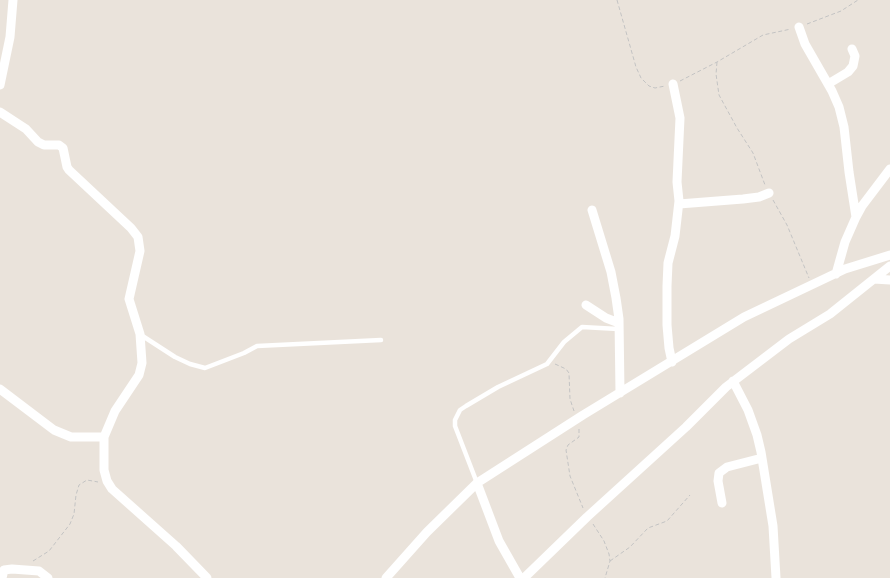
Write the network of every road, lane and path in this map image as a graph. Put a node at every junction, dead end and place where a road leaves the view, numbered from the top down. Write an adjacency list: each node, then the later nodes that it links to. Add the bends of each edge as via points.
1 (13, 0): 9 (street, via 10,37)
2 (617, 0): 7 (path, via 641,78 655,88)
3 (858, 0): 4 (path, via 841,11)
4 (799, 27): 6 (path, via 763,35); 8 (street)
5 (852, 49): 8 (street, via 854,66)
6 (717, 62): 7 (path); 12 (path, via 716,79 720,95 753,153)
7 (673, 84): 13 (street, via 680,118)
8 (828, 84): 15 (street, via 844,127)
9 (0, 85)
10 (0, 112): 24 (street, via 26,129 38,142 63,148 67,167 138,237 140,251 129,299)
11 (890, 169): 15 (street)
12 (769, 193): 13 (street, via 743,200); 21 (path, via 787,225)
13 (679, 204): 27 (street, via 668,263 667,325)
14 (592, 210): 23 (street, via 611,272)
15 (856, 217): 18 (street)
16 (890, 255): 18 (street)
17 (890, 266): 19 (street)
18 (836, 274): 21 (street)
19 (874, 279): 20 (street); 28 (street, via 830,314 789,339)
20 (890, 280)
21 (812, 285): 27 (street, via 744,317)
22 (586, 305): 23 (street)
23 (618, 326): 26 (lane, via 582,327 564,342); 30 (street)
24 (140, 334): 25 (lane, via 176,357 205,368 254,346); 32 (street, via 142,363 139,375)
25 (381, 340)
26 (551, 360): 31 (path, via 569,373 570,398); 34 (lane, via 498,387 457,415 456,426)
27 (672, 362): 30 (street)
28 (733, 381): 33 (street, via 748,410); 38 (street)
29 (0, 389): 32 (street, via 54,430 71,437)
30 (620, 393): 31 (street)
31 (576, 419): 34 (street); 38 (path, via 579,437 566,450 570,476)
32 (104, 437): 35 (street, via 104,470)
33 (762, 458): 37 (street, via 719,472); 48 (street, via 773,526)
34 (477, 483): 44 (street); 45 (street, via 499,541)
35 (112, 490): 40 (path, via 90,480 82,483 77,489 74,514 57,542 41,557); 43 (street)
36 (690, 495): 39 (path, via 667,521 648,528 630,547)
37 (722, 503)
38 (587, 517): 39 (path, via 608,548); 46 (street)
39 (610, 561): 47 (path)
40 (17, 569): 41 (street, via 5,570); 42 (street, via 39,571)
41 (2, 578)
42 (48, 578)
43 (207, 578)
44 (386, 578)
45 (520, 578)
46 (524, 578)
47 (605, 578)
48 (776, 578)

